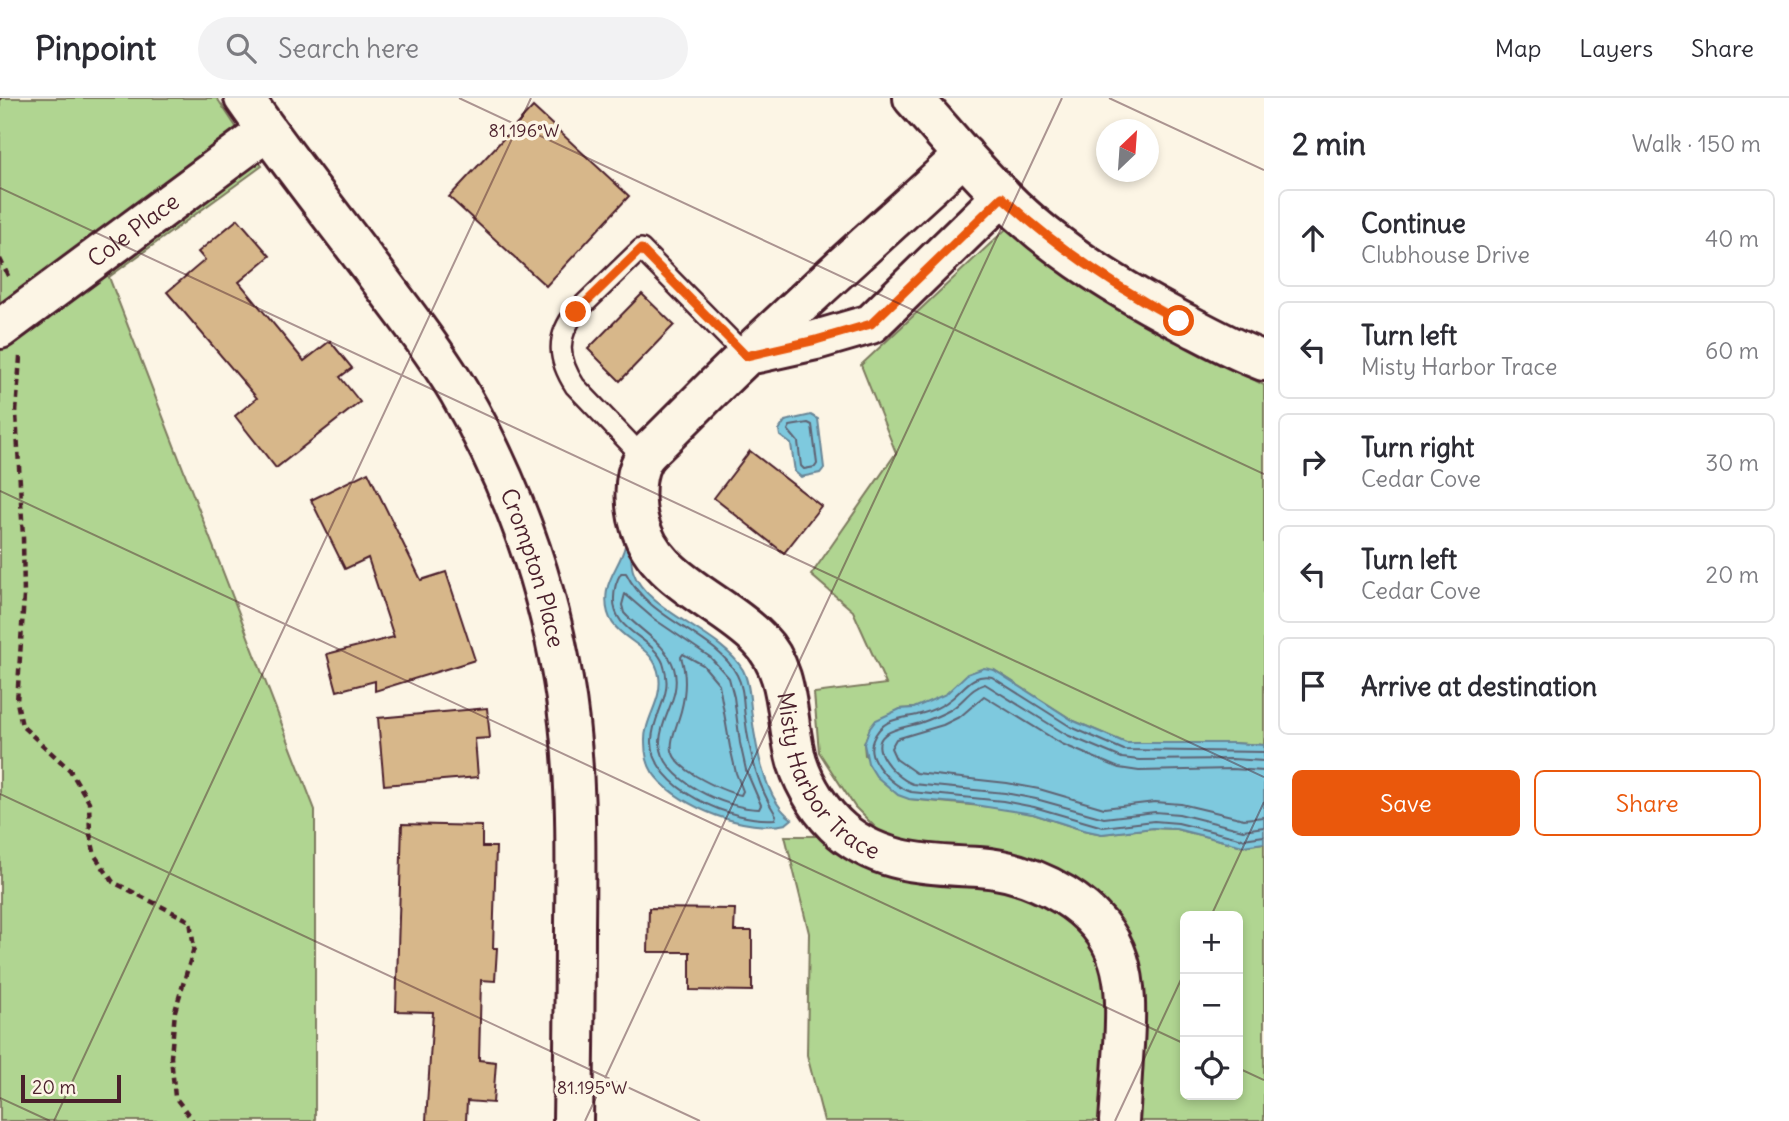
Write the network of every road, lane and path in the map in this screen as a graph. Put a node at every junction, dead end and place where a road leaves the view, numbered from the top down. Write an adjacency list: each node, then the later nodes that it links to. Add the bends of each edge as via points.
1 (244, 98): 3 (street, Crompton Place)
2 (913, 98): 4 (street)
3 (267, 131): 7 (street, Cole Place); 12 (street, Crompton Place, via 458,390 514,506 550,614 563,680 574,789)
4 (964, 155): 5 (street); 8 (street)
5 (1002, 197): 8 (street, via 871,324); 9 (street, via 1109,281)
6 (0, 259): 7 (path, via 13,288)
7 (7, 323): 11 (path, via 21,348 16,413 23,537 17,702 22,726 70,770 89,802 95,856 113,882 190,921 194,948 175,1012 171,1057 175,1097)
8 (746, 356): 10 (street); 10 (lane, via 641,249 576,312 560,347 566,373)
9 (1264, 361)
10 (643, 457): 13 (street, Misty Harbor Trace, via 637,500 648,545 670,570 771,651 782,679 797,761 831,820 853,839 892,858 985,868 1053,888 1104,929 1122,965 1125,988)
11 (193, 1121)
12 (573, 1121)
13 (1119, 1121)

